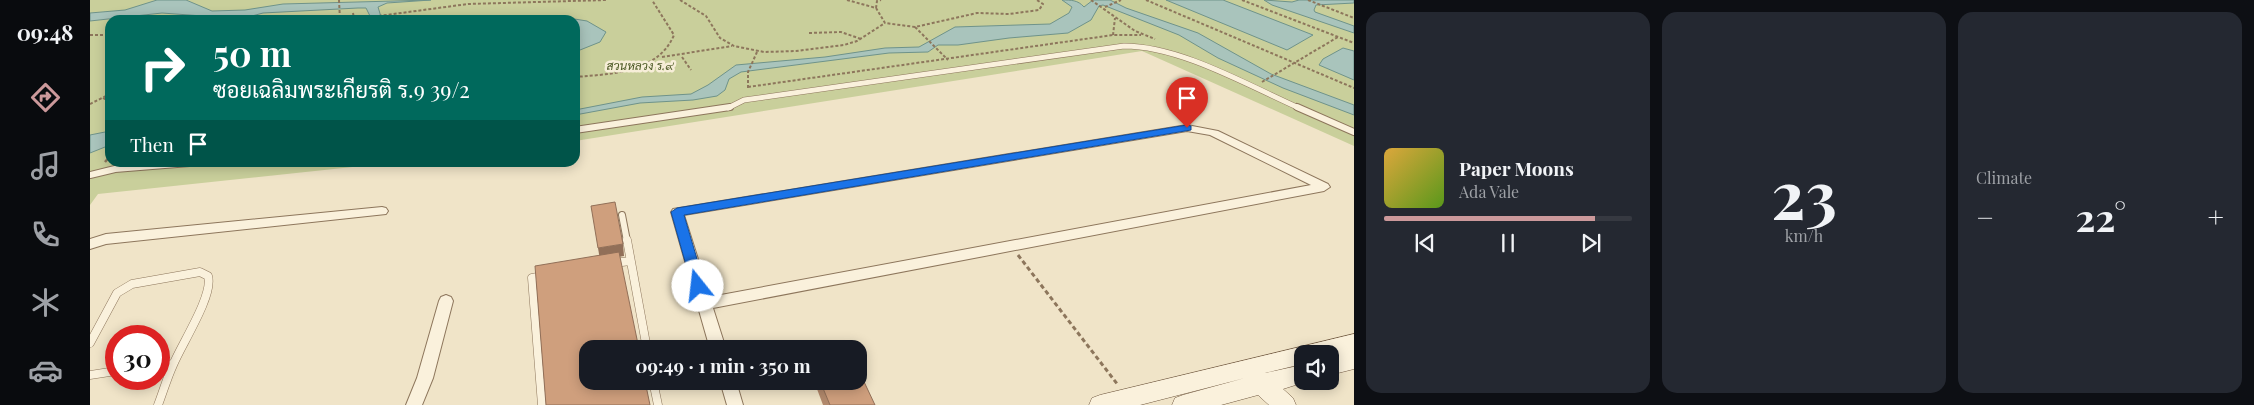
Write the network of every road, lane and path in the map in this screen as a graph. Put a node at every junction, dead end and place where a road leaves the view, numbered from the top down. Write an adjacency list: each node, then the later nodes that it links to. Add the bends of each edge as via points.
1 (606, 0): 15 (path, via 468,4)
2 (652, 0): 30 (path, via 674,35)
3 (680, 0): 28 (path, via 703,13 710,20 711,28)
4 (848, 0): 13 (path)
5 (880, 0): 13 (path)
6 (1037, 0): 19 (path, via 1043,4 1039,10 1009,14 977,13)
7 (1091, 0): 8 (path, via 1105,7)
8 (1121, 0)
9 (1146, 0): 33 (path)
10 (1242, 0): 25 (path)
11 (1308, 0): 17 (path)
12 (339, 1): 14 (path)
13 (876, 8): 18 (path)
14 (339, 15)
15 (382, 15)
16 (1115, 18): 23 (path)
17 (1354, 18)
18 (886, 24): 19 (path); 26 (path)
19 (915, 28): 32 (path)
20 (809, 33): 26 (path, via 841,32)
21 (90, 35): 22 (path)
22 (105, 35)
23 (1113, 35): 24 (path); 32 (path)
24 (1141, 35)
25 (1338, 37): 27 (path); 33 (path)
26 (861, 39): 29 (path, via 844,46)
27 (1354, 43)
28 (734, 46): 29 (path); 31 (path)
29 (757, 52): 37 (path, via 748,72)
30 (662, 57): 31 (path); 35 (path, via 636,68)
31 (682, 57): 34 (path)
32 (948, 60): 37 (path)
33 (1296, 63): 36 (path); 38 (path)
34 (691, 70)
35 (580, 76)
36 (1264, 81)
37 (748, 87): 40 (path)
38 (1354, 88)
39 (103, 98): 41 (path)
40 (752, 99): 42 (lane, via 726,109); 43 (lane, via 1115,46 1146,45 1181,56)
41 (90, 104)
42 (580, 129)
43 (1354, 132)
44 (148, 167): 45 (lane)
45 (90, 175)
46 (382, 212): 48 (street, via 106,239)
47 (622, 215): 50 (lane)
48 (90, 244)
49 (1011, 246): 54 (street); 54 (street, via 1324,187 1214,133 1187,128 677,212); 68 (path)
50 (630, 260): 51 (lane); 55 (lane)
51 (601, 266)
52 (552, 274): 71 (lane, via 532,278)
53 (446, 301): 70 (street, via 425,378)
54 (704, 304): 56 (street)
55 (645, 340)
56 (715, 340)
57 (90, 343): 60 (lane, via 118,294 132,284 200,272 208,276 210,282)
58 (1294, 357): 61 (main road)
59 (170, 364): 60 (lane)
60 (173, 364): 69 (lane)
61 (1245, 368): 65 (main road); 68 (main road)
62 (105, 373): 63 (lane)
63 (90, 375)
64 (1294, 376): 65 (main road)
65 (1262, 385): 75 (main road); 76 (main road)
66 (655, 390): 72 (lane)
67 (731, 390): 73 (street)
68 (1128, 399): 74 (main road)
69 (158, 405)
70 (414, 405)
71 (542, 405)
72 (658, 405)
73 (735, 405)
74 (1100, 405)
75 (1183, 405)
76 (1285, 405)

